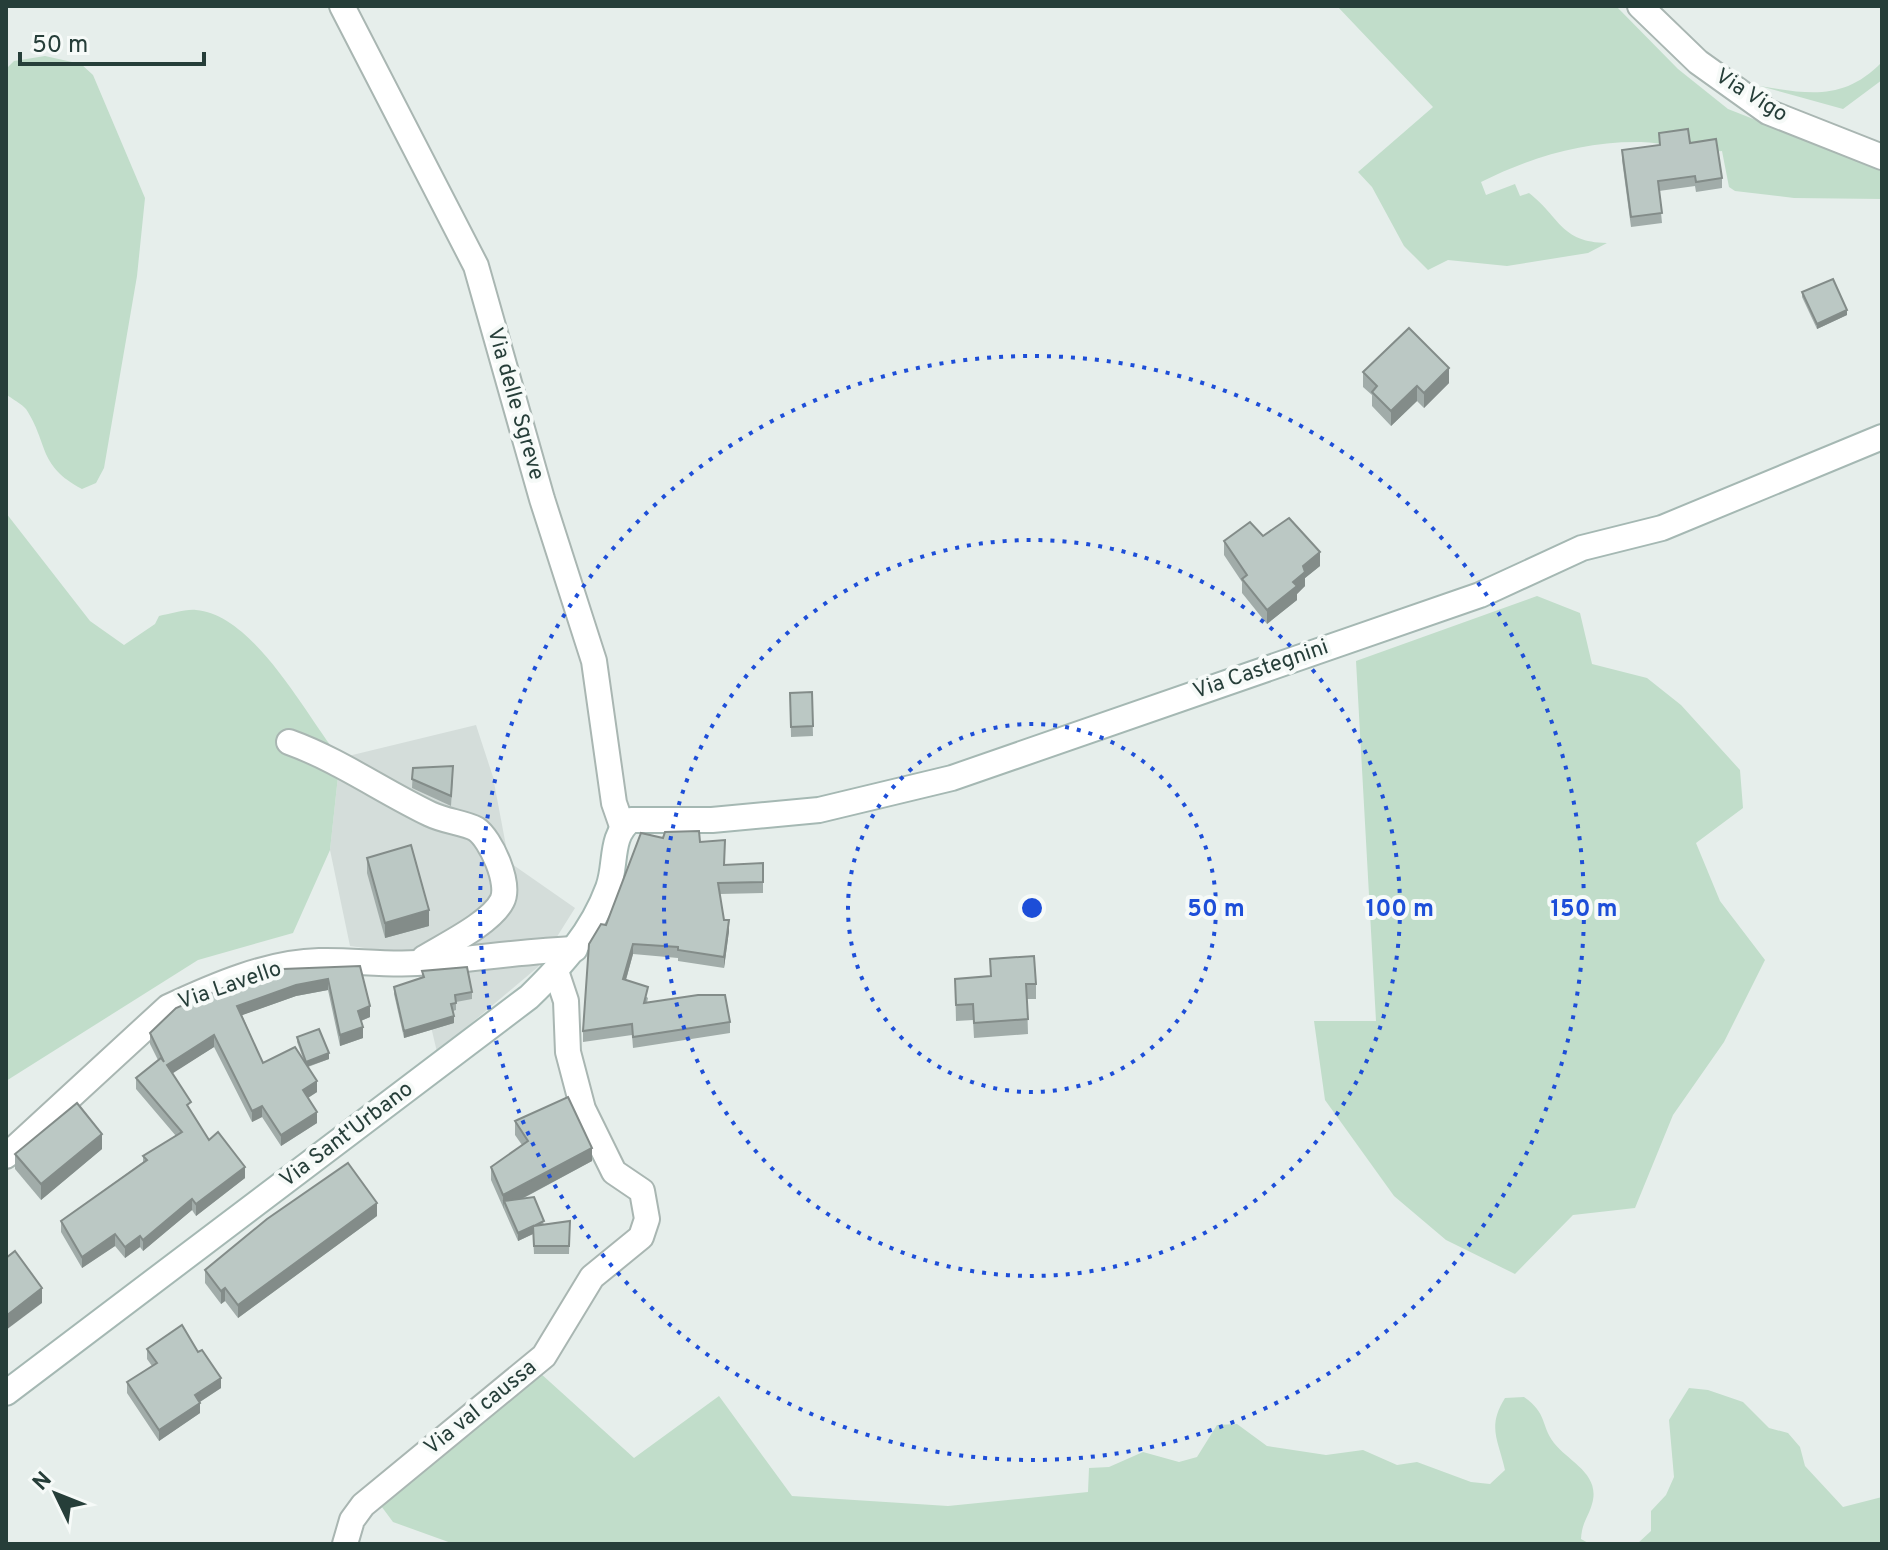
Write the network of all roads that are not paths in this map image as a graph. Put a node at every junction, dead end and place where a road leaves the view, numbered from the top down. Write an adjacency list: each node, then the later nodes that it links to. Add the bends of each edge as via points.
1 (342, 6): 6 (street, Via delle Sgreve, via 476,266 594,661 614,803)
2 (1640, 6): 3 (street, Via Vigo, via 1734,90 1768,112)
3 (1882, 157)
4 (1882, 437): 6 (street, Via Castegnini, via 1662,528 1582,548 1480,595 952,778 819,810 712,820 644,818)
5 (289, 742): 8 (street, via 330,757 388,793 448,823 474,828 484,838 505,885 502,901 473,928)
6 (622, 826): 7 (street, Via Sant'Urbano, via 610,885)
7 (575, 949): 8 (street, Via Lavello); 9 (street, Via Sant'Urbano)
8 (415, 963): 10 (street, Via Lavello, via 285,965 195,994 168,1007)
9 (556, 971): 11 (street, Via Sant'Urbano, via 501,1021); 12 (street, Via val caussa, via 566,1001 568,1052 579,1098 614,1172 642,1191 647,1219 641,1237 592,1277 544,1356 363,1505)
10 (6, 1156)
11 (6, 1393)
12 (345, 1544)

